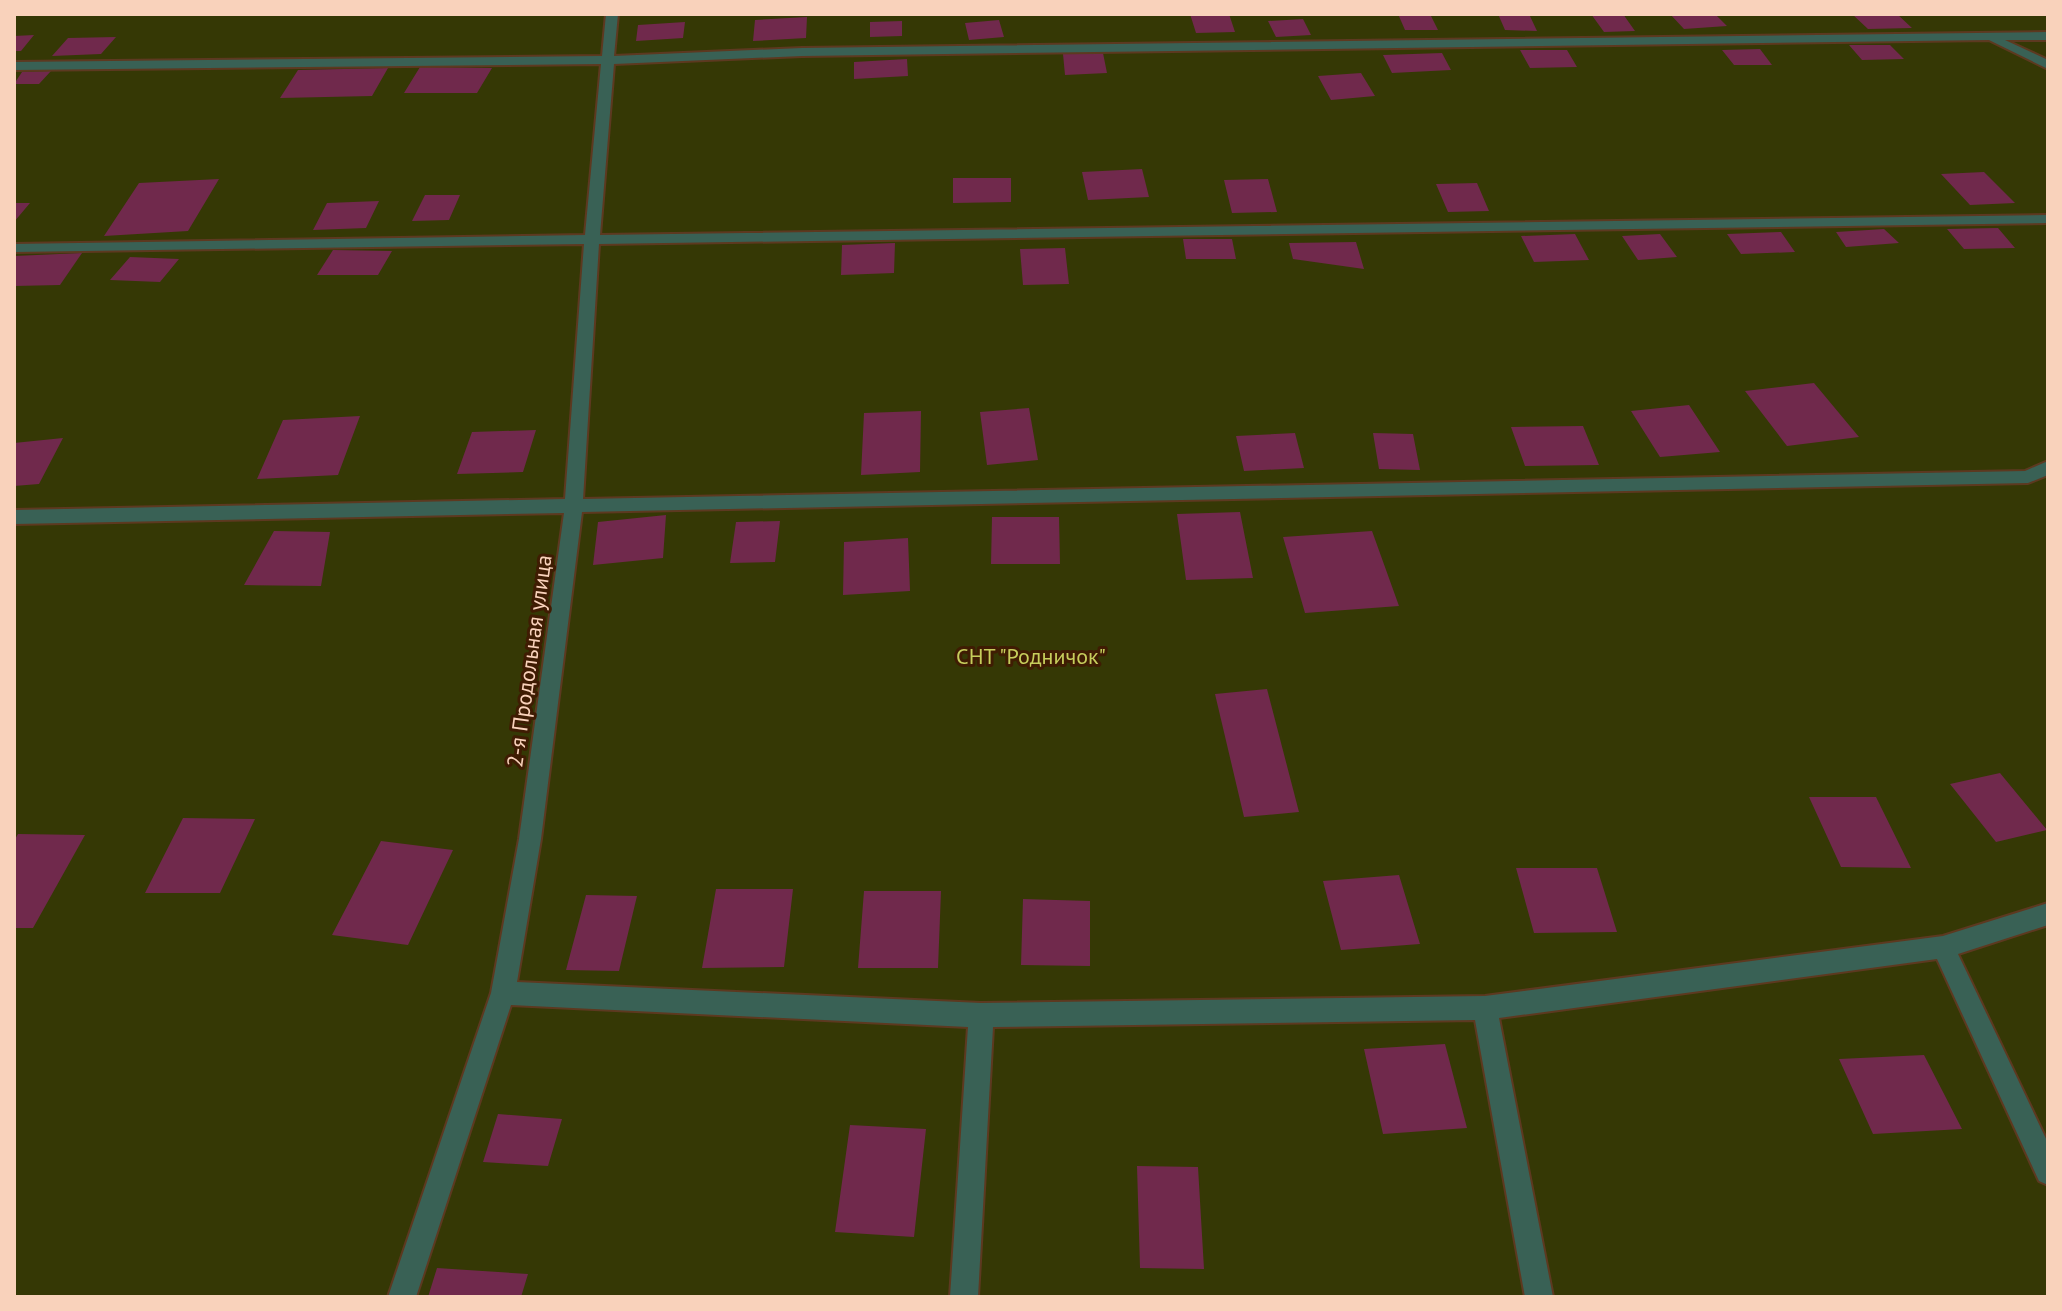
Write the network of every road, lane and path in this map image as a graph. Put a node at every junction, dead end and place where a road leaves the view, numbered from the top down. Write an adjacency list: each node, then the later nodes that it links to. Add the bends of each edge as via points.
1 (612, 14): 4 (lane, 2-я Продольная улица)
2 (2048, 36): 3 (lane)
3 (1992, 38): 4 (lane, via 802,52); 5 (lane)
4 (610, 60): 6 (lane); 8 (lane, 2-я Продольная улица)
5 (2048, 65)
6 (14, 66)
7 (2048, 219): 8 (lane)
8 (592, 239): 9 (lane); 11 (lane, 2-я Продольная улица)
9 (14, 248)
10 (2048, 467): 11 (lane, via 2028,477)
11 (574, 505): 12 (lane); 15 (lane, 2-я Продольная улица, via 530,839)
12 (14, 517)
13 (2048, 914): 14 (lane)
14 (1943, 947): 16 (lane); 18 (lane)
15 (503, 993): 17 (lane); 19 (lane, 2-я Продольная улица)
16 (1485, 1008): 17 (lane); 21 (lane)
17 (981, 1015): 20 (lane)
18 (2048, 1172)
19 (402, 1297)
20 (964, 1297)
21 (1539, 1297)

